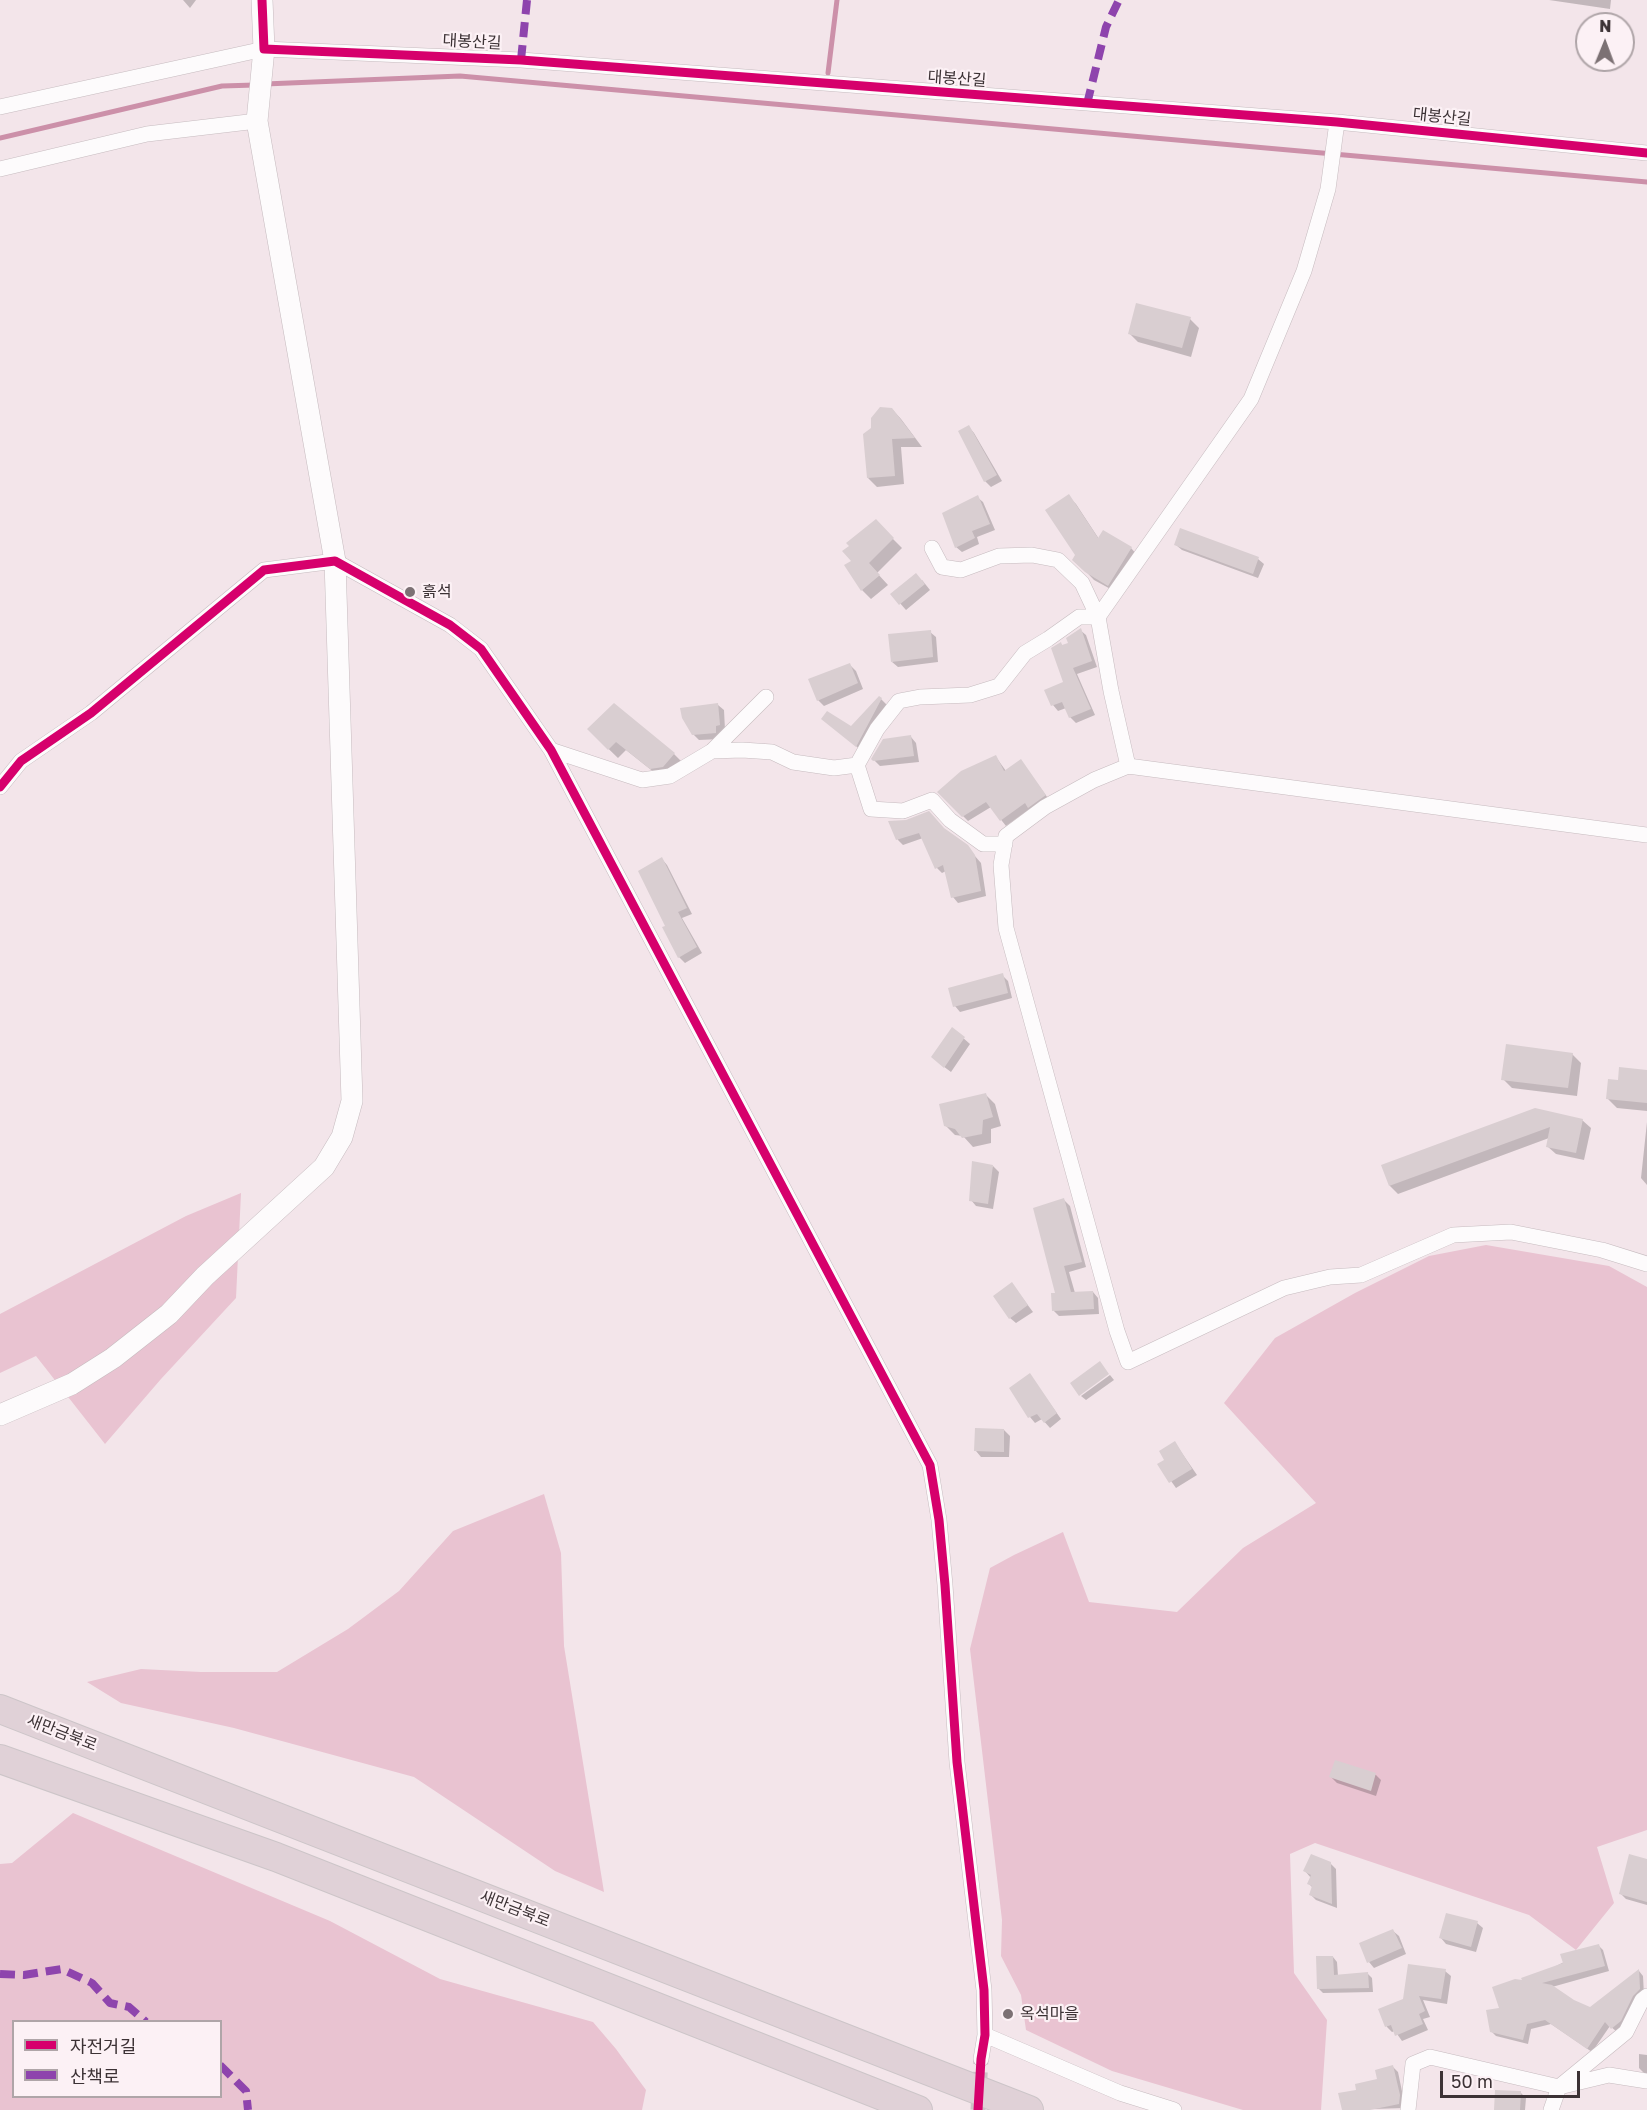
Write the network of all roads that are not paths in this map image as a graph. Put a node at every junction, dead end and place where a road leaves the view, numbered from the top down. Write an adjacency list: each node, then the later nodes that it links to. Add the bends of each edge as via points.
1 (262, 0): 2 (street)
2 (263, 55): 3 (street, 대봉산길); 4 (street); 5 (street, 대봉산길, via 521,60)
3 (0, 107)
4 (257, 121): 7 (street, via 147,134); 9 (street)
5 (1336, 128): 6 (street, 대봉산길); 10 (street, via 1328,189 1304,271 1251,399)
6 (1647, 153)
7 (0, 169)
8 (932, 548): 10 (street, via 942,567 962,570 999,555 1058,560 1082,583)
9 (335, 561): 12 (street, via 450,625 482,649); 16 (street, via 264,570 91,713 21,761); 20 (street, via 352,1101 342,1137 324,1167 169,1314 72,1384)
10 (1098, 617): 14 (street, via 1079,617 1024,653 999,686 970,695 899,701 877,729); 15 (street)
11 (766, 697): 13 (street)
12 (551, 750): 13 (street, via 642,780 670,776); 24 (street, via 930,1465 939,1520 957,1762 984,1990)
13 (712, 751): 14 (street, via 772,752 794,762 834,768)
14 (857, 765): 18 (street, via 872,809 903,811 932,800 950,820 982,844)
15 (1128, 766): 17 (street); 18 (street, via 1045,807 1006,836)
16 (0, 787)
17 (1647, 835)
18 (1005, 844): 19 (street, via 1001,865 1006,928 1128,1362 1284,1288 1330,1277 1360,1275 1453,1235 1511,1232 1602,1250)
19 (1647, 1264)
20 (0, 1415)
21 (0, 1709): 29 (highway, 새만금북로)
22 (0, 1759): 28 (highway, via 276,1857)
23 (1647, 1996): 27 (street, via 1626,2032)
24 (985, 2035): 25 (street); 30 (street, via 1120,2093)
25 (981, 2059)
26 (1647, 2081): 27 (street, via 1609,2075)
27 (1559, 2087): 31 (street, via 1430,2057 1413,2064); 32 (street)
28 (918, 2110)
29 (1029, 2110)
30 (1173, 2110)
31 (1408, 2110)
32 (1551, 2110)

